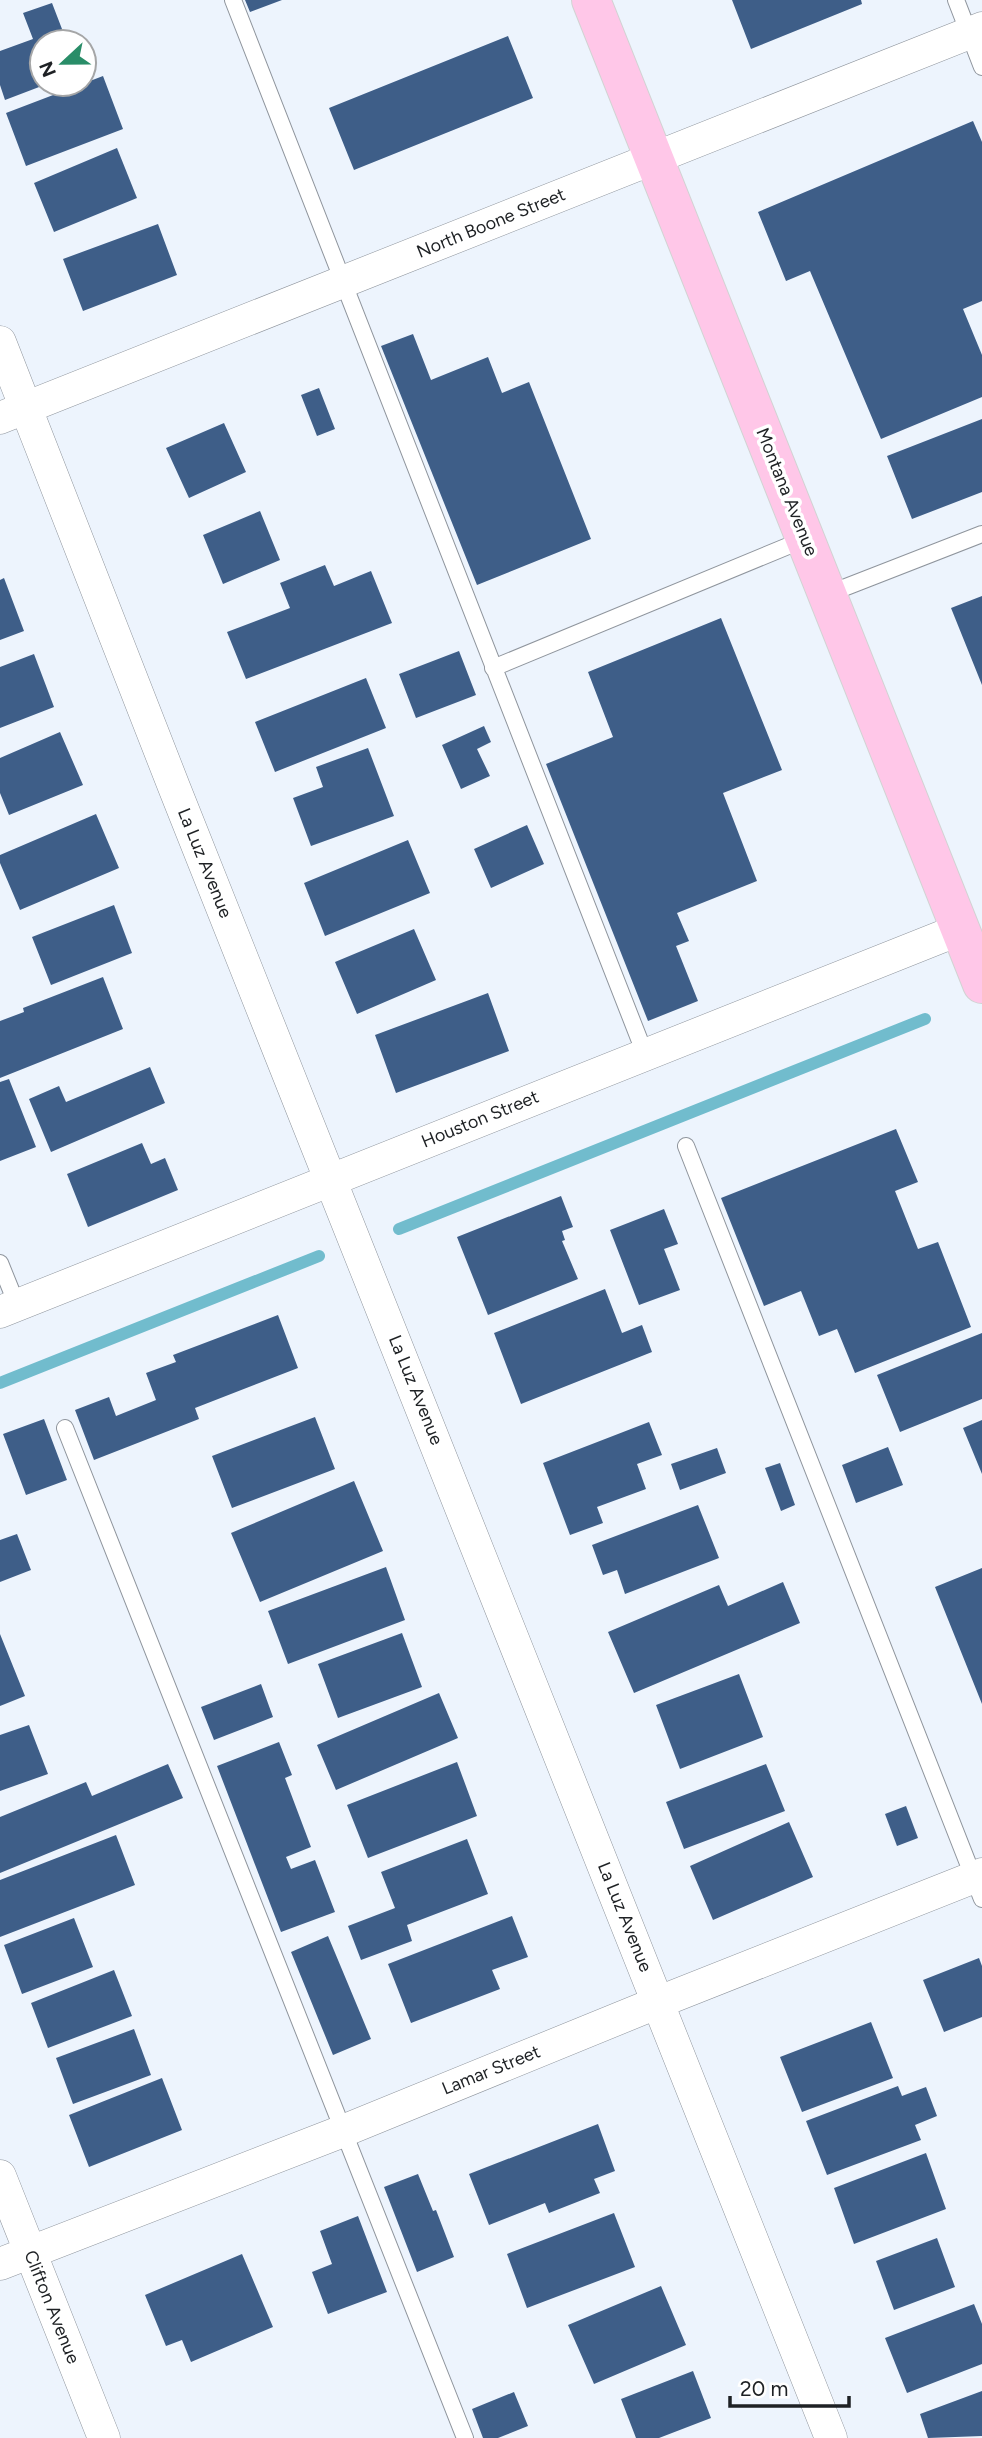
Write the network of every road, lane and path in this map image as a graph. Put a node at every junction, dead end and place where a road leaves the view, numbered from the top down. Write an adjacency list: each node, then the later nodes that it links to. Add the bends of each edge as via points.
1 (233, 0): 7 (lane)
2 (592, 0): 6 (main road, Montana Avenue)
3 (956, 0): 4 (lane)
4 (975, 30): 5 (lane); 6 (street, North Boone Street)
5 (982, 67)
6 (655, 157): 7 (street, North Boone Street); 11 (main road, Montana Avenue)
7 (343, 282): 9 (street, North Boone Street); 13 (lane)
8 (0, 342): 9 (street, La Luz Avenue)
9 (13, 413): 17 (street, La Luz Avenue, via 169,775)
10 (982, 534): 12 (lane)
11 (806, 539): 12 (main road, Montana Avenue); 13 (lane)
12 (828, 594): 14 (main road, Montana Avenue)
13 (494, 668): 15 (lane)
14 (974, 955): 15 (street, Houston Street)
15 (645, 1054): 17 (street, Houston Street)
16 (686, 1146): 21 (lane)
17 (331, 1178): 19 (street, Houston Street); 22 (street, La Luz Avenue)
18 (0, 1263): 19 (lane)
19 (8, 1308)
20 (65, 1428): 23 (lane)
21 (979, 1884): 22 (street, Lamar Street)
22 (659, 2002): 23 (street, Lamar Street); 29 (street, La Luz Avenue)
23 (343, 2131): 25 (street, Lamar Street); 28 (lane)
24 (0, 2176): 25 (street, Clifton Avenue)
25 (30, 2251): 26 (street, Lamar Street); 27 (street, Clifton Avenue)
26 (0, 2264)
27 (104, 2438)
28 (466, 2438)
29 (831, 2438)

